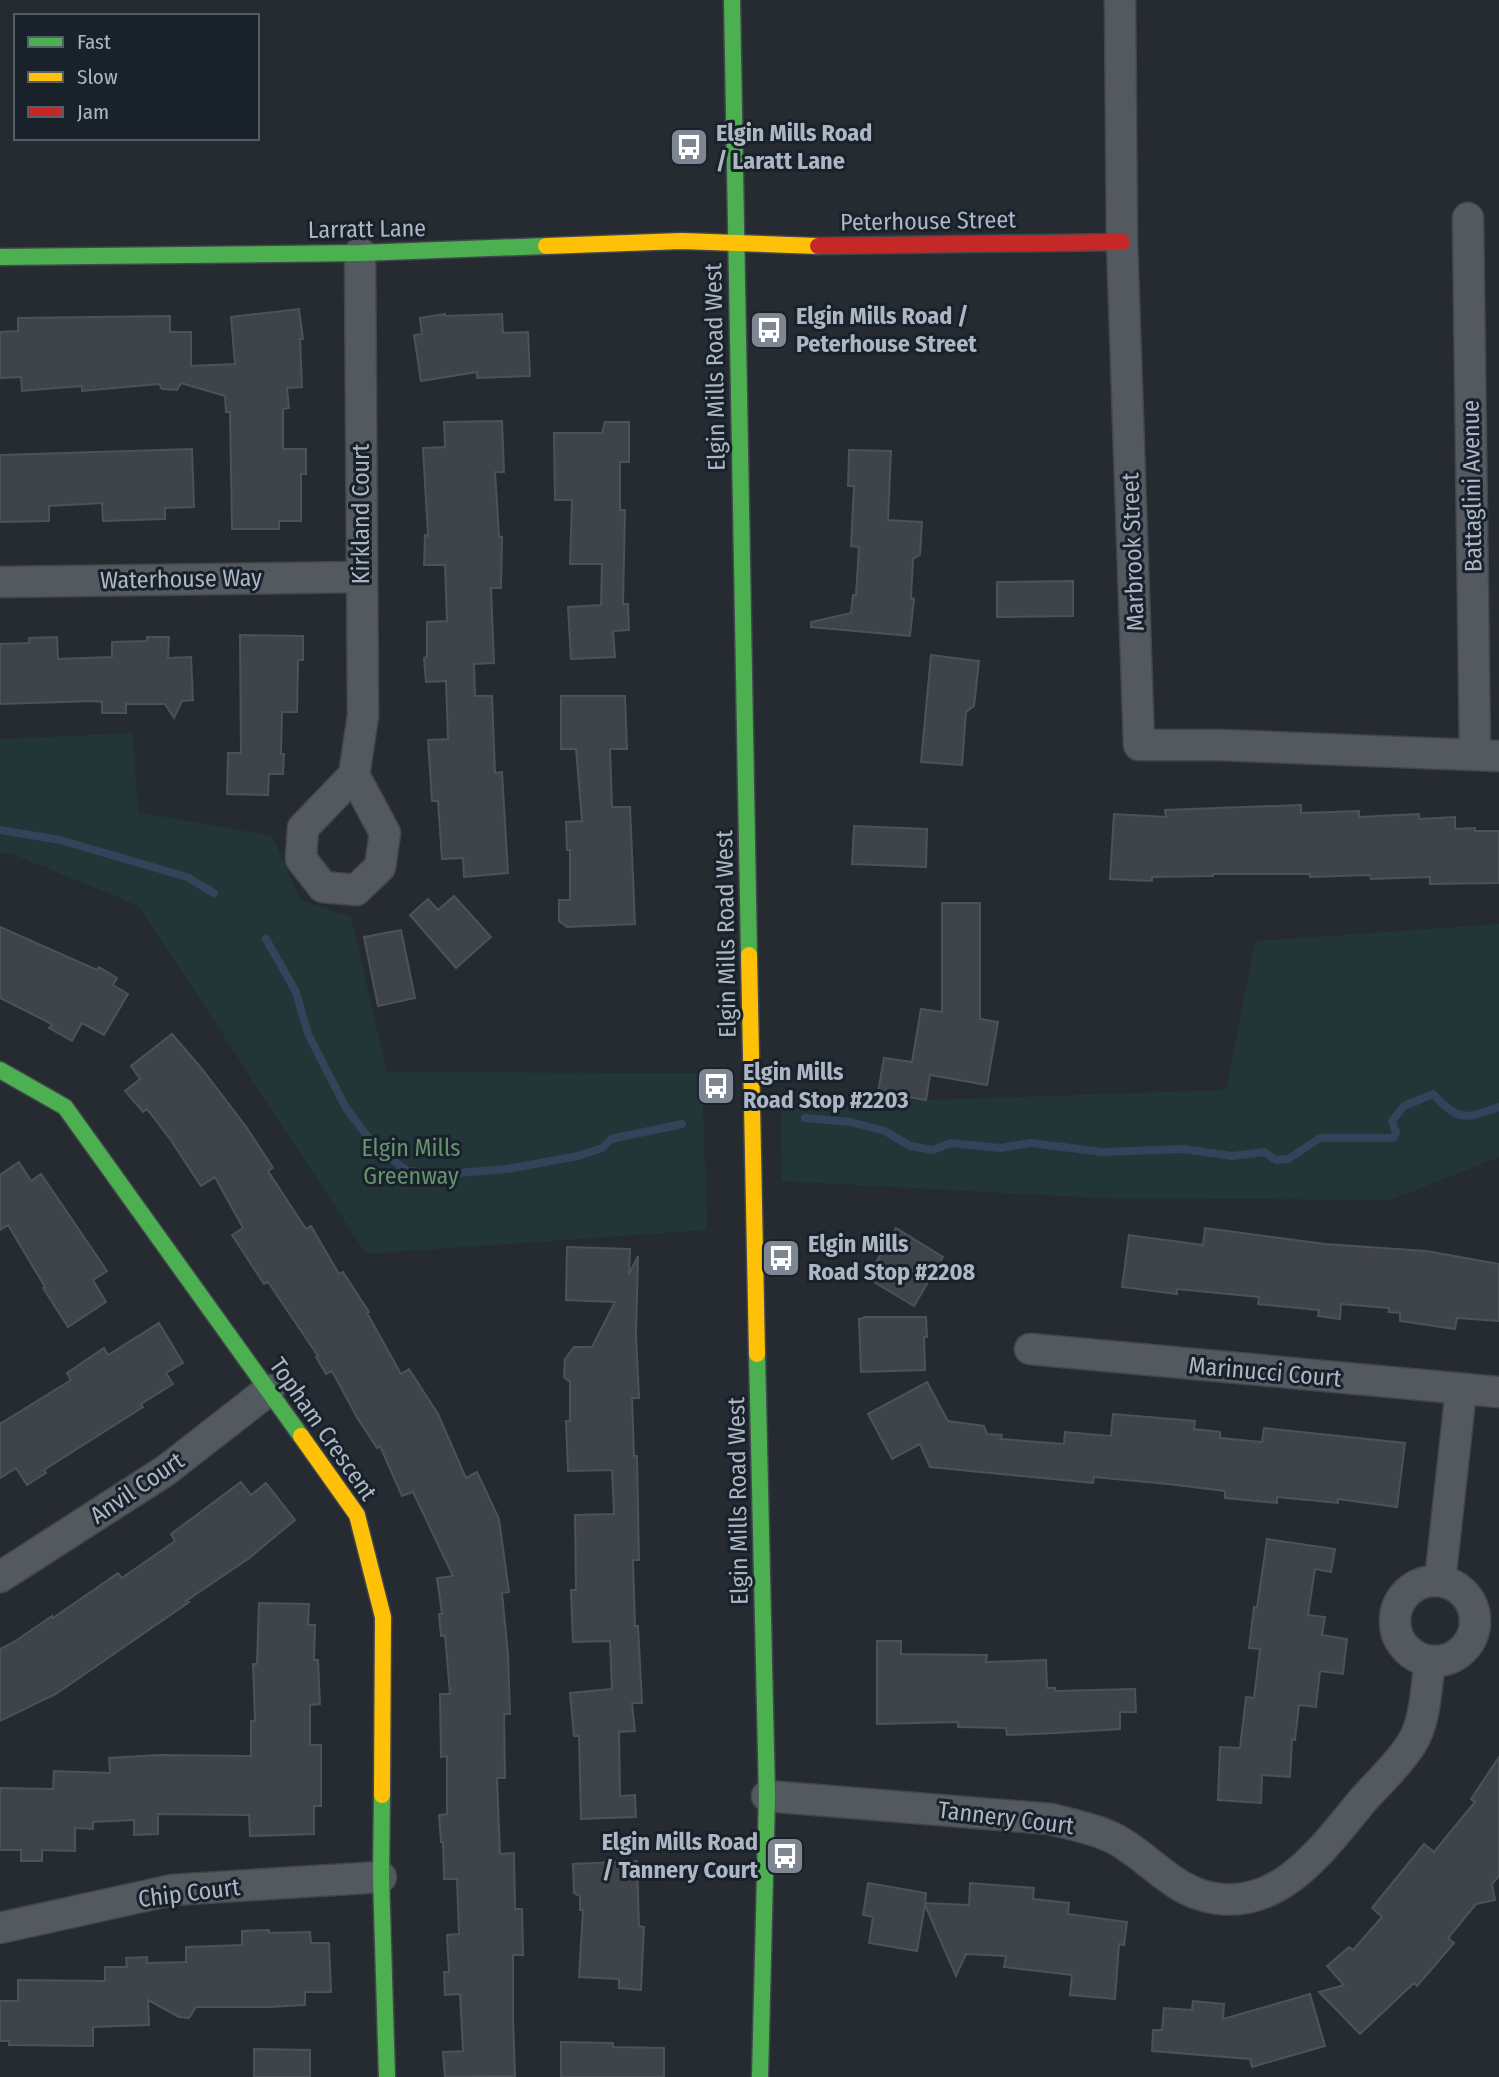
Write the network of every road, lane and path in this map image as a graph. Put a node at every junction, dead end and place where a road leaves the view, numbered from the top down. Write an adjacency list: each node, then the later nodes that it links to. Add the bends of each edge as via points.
1 (732, 0): 5 (street, Elgin Mills Road West)
2 (1120, 0): 4 (street, Marbrook Street)
3 (1468, 218): 10 (street, Battaglini Avenue)
4 (1122, 242): 5 (street, Peterhouse Street); 10 (street, Marbrook Street, via 1139,745)
5 (735, 245): 6 (street, Larratt Lane, via 682,241); 20 (street, Elgin Mills Road West)
6 (360, 253): 7 (street, Larratt Lane); 8 (street, Kirkland Court)
7 (0, 257)
8 (361, 577): 9 (street, Waterhouse Way); 11 (street, Kirkland Court, via 363,716)
9 (0, 582)
10 (1487, 756)
11 (355, 775)
12 (0, 1070): 14 (street, Topham Crescent, via 65,1107)
13 (1030, 1349): 15 (street, Marinucci Court)
14 (269, 1390): 17 (street, Anvil Court, via 165,1471); 21 (street, Topham Crescent, via 357,1515 383,1617)
15 (1461, 1390): 16 (street, Marinucci Court); 18 (street)
16 (1499, 1392)
17 (0, 1577)
18 (1440, 1581): 19 (street, via 1416,1586 1406,1594 1395,1616 1400,1640 1408,1650); 19 (street, via 1465,1594 1475,1619 1467,1645 1444,1660)
19 (1430, 1661): 20 (street, Tannery Court, via 1412,1743 1317,1855 1291,1879 1262,1895 1229,1900 1200,1895 1117,1840 1051,1819)
20 (767, 1796): 24 (street, Elgin Mills Road West)
21 (381, 1877): 22 (street, Chip Court, via 173,1890); 23 (street, Topham Crescent)
22 (0, 1928)
23 (387, 2077)
24 (760, 2077)

